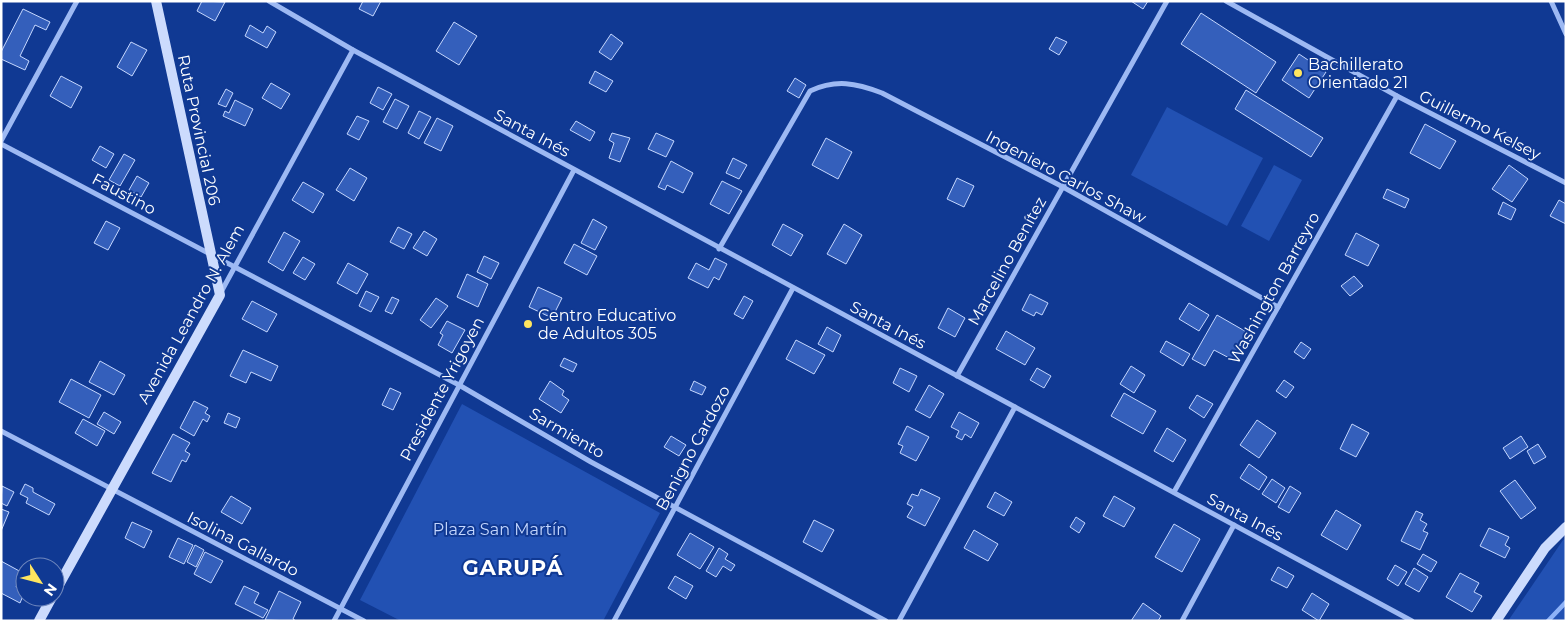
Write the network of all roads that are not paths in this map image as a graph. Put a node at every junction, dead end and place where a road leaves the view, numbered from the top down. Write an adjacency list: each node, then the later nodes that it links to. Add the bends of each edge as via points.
1 (77, 1): 10 (street)
2 (156, 1): 15 (main road, Ruta Provincial 206)
3 (269, 1): 8 (street, Santa Inés)
4 (1167, 1): 13 (street, Marcelino Benítez)
5 (1226, 1): 9 (street, Guillermo Kelsey)
6 (1551, 1): 7 (street)
7 (1566, 34)
8 (353, 50): 11 (street, Santa Inés); 16 (street, Avenida Leandro N. Alem)
9 (1397, 96): 12 (street, Guillermo Kelsey); 19 (street, Washington Barreyro)
10 (1, 143): 15 (street, Faustino)
11 (574, 170): 14 (street, Santa Inés); 21 (street, Presidente Yrigoyen)
12 (1566, 183)
13 (1063, 187): 14 (street, Ingeniero Carlos Shaw, via 882,93 858,84 838,82 810,91); 19 (street, Ingeniero Carlos Shaw); 20 (street, Marcelino Benítez)
14 (720, 249): 17 (street, Santa Inés)
15 (210, 254): 16 (street, Faustino); 18 (main road, Ruta Provincial 206)
16 (235, 267): 18 (street, Avenida Leandro N. Alem); 21 (street, Sarmiento)
17 (793, 288): 20 (street, Santa Inés); 26 (street, Benigno Cardozo)
18 (220, 295): 24 (main road, Avenida Leandro N. Alem)
19 (1278, 307): 25 (street, Washington Barreyro)
20 (957, 376): 22 (street, Santa Inés)
21 (459, 385): 26 (street, Sarmiento, via 590,462); 31 (street, Presidente Yrigoyen)
22 (1014, 407): 25 (street, Santa Inés); 37 (street)
23 (1, 431): 24 (street, Isolina Gallardo)
24 (111, 490): 29 (main road, Avenida Leandro N. Alem); 31 (street, Isolina Gallardo)
25 (1174, 492): 27 (street, Santa Inés)
26 (675, 507): 35 (street, Benigno Cardozo); 36 (street, Sarmiento)
27 (1234, 525): 38 (street); 39 (street, Santa Inés)
28 (1566, 527): 40 (main road, via 1546,548)
29 (65, 574)
30 (47, 607): 32 (main road)
31 (340, 608): 33 (street, Presidente Yrigoyen); 34 (street, Isolina Gallardo)
32 (39, 621)
33 (334, 621)
34 (364, 621)
35 (614, 621)
36 (886, 621)
37 (899, 621)
38 (1182, 621)
39 (1412, 621)
40 (1496, 621)

